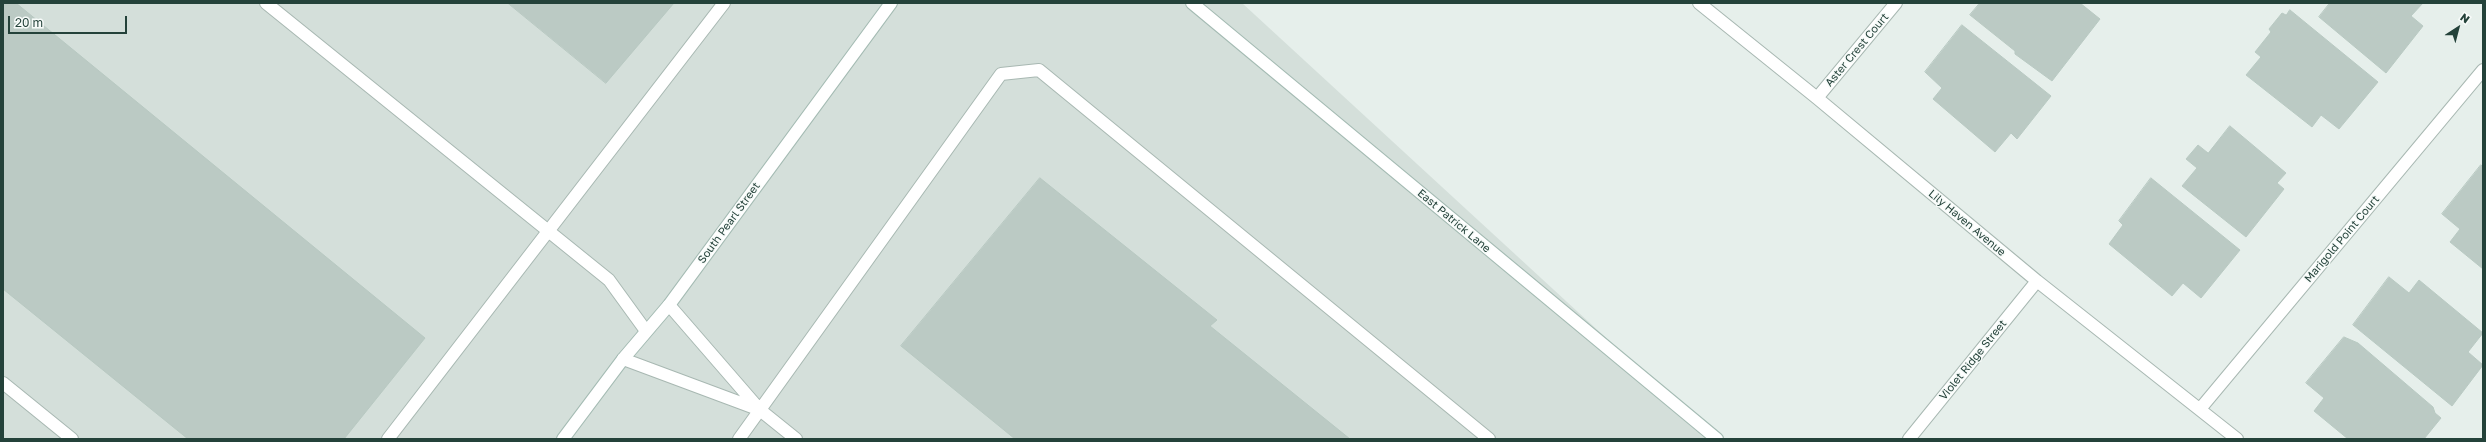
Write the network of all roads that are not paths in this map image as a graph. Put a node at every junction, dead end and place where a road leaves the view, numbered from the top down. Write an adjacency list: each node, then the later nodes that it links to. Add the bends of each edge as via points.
1 (266, 3): 9 (street)
2 (724, 3): 9 (street)
3 (891, 3): 11 (street, South Pearl Street)
4 (1192, 3): 23 (street, East Patrick Lane)
5 (1699, 3): 8 (street, Lily Haven Avenue)
6 (1896, 3): 8 (street, Aster Crest Court)
7 (2483, 70): 15 (street, Marigold Point Court)
8 (1817, 98): 10 (street, Lily Haven Avenue)
9 (549, 231): 12 (street, via 609,280); 18 (street)
10 (2037, 282): 15 (street, Lily Haven Avenue); 24 (street, Violet Ridge Street)
11 (669, 305): 12 (street, South Pearl Street); 16 (street)
12 (646, 331): 13 (street, South Pearl Street)
13 (623, 359): 16 (street); 19 (street, South Pearl Street)
14 (3, 384): 17 (street)
15 (2200, 409): 25 (street, Lily Haven Avenue)
16 (760, 410): 20 (street); 21 (street); 22 (street, via 1001,74 1039,70)
17 (64, 437)
18 (388, 439)
19 (563, 439)
20 (739, 439)
21 (796, 439)
22 (1489, 439)
23 (1717, 439)
24 (1909, 439)
25 (2237, 439)

